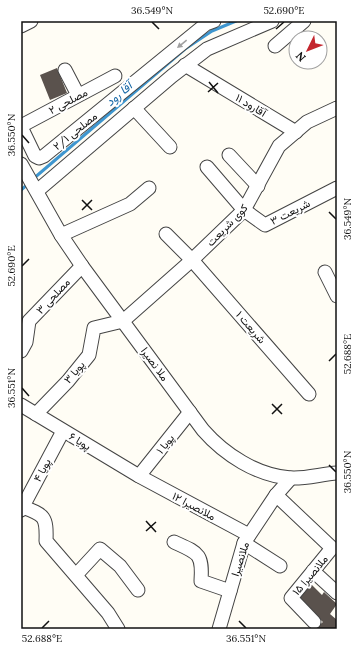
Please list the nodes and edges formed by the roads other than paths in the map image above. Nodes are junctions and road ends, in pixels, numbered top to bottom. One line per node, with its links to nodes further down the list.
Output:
1 (31, 21): 5 (street)
2 (214, 21): 13 (street, مصلحی ۲/۱, one-way to 13)
3 (272, 21): 7 (street)
4 (304, 21): 6 (street)
5 (21, 26)
6 (275, 46)
7 (185, 65): 11 (street); 14 (street, آقارود ۱۱)
8 (65, 70): 10 (street)
9 (115, 76): 10 (street, مصلحی ۲)
10 (78, 95): 13 (street, مصلحی ۲)
11 (134, 108): 15 (street); 18 (street)
12 (337, 108): 14 (street, کوی شریعت)
13 (21, 127)
14 (296, 132): 19 (street, کوی شریعت)
15 (170, 147)
16 (229, 155): 19 (street)
17 (207, 167): 22 (street)
18 (29, 178): 24 (street, ملا نصیرا)
19 (258, 186): 22 (street, کوی شریعت)
20 (148, 188): 24 (street)
21 (337, 188): 22 (street, شریعت ۳)
22 (244, 210): 25 (street, کوی شریعت)
23 (166, 234): 25 (street, شریعت ۱)
24 (61, 235): 26 (street, ملا نصیرا)
25 (192, 260): 29 (street, کوی شریعت); 31 (street, شریعت ۱)
26 (82, 266): 29 (street, ملا نصیرا); 30 (street, مصلحی ۳)
27 (325, 272): 28 (street)
28 (336, 293)
29 (124, 321): 33 (street, ملا نصیرا); 34 (street, پویا ۳)
30 (23, 343)
31 (309, 394)
32 (21, 405): 34 (street, پویا ۶)
33 (190, 412): 37 (street, پویا ۱); 38 (street, ملا نصیرا)
34 (36, 414): 35 (street, پویا ۶)
35 (63, 431): 37 (street, پویا ۶); 39 (street, پویا ۴)
36 (337, 473): 38 (street, ملا نصیرا)
37 (139, 476): 42 (street, ملانصیرا ۱۲)
38 (291, 478): 40 (street, ملانصیرا)
39 (25, 491): 41 (street, پویا ۴)
40 (276, 495): 42 (street, ملانصیرا); 45 (street, ملانصیرا ۱۵)
41 (22, 508): 46 (street)
42 (246, 539): 44 (street, ملانصیرا ۱۲); 48 (street, ملانصیرا)
43 (174, 542): 48 (street)
44 (280, 566)
45 (313, 571): 49 (street); 50 (street, ملانصیرا ۱۵)
46 (76, 575): 47 (street); 51 (street)
47 (138, 590)
48 (230, 591): 52 (street, ملانصیرا)
49 (337, 593)
50 (314, 622)
51 (118, 629)
52 (219, 629)

